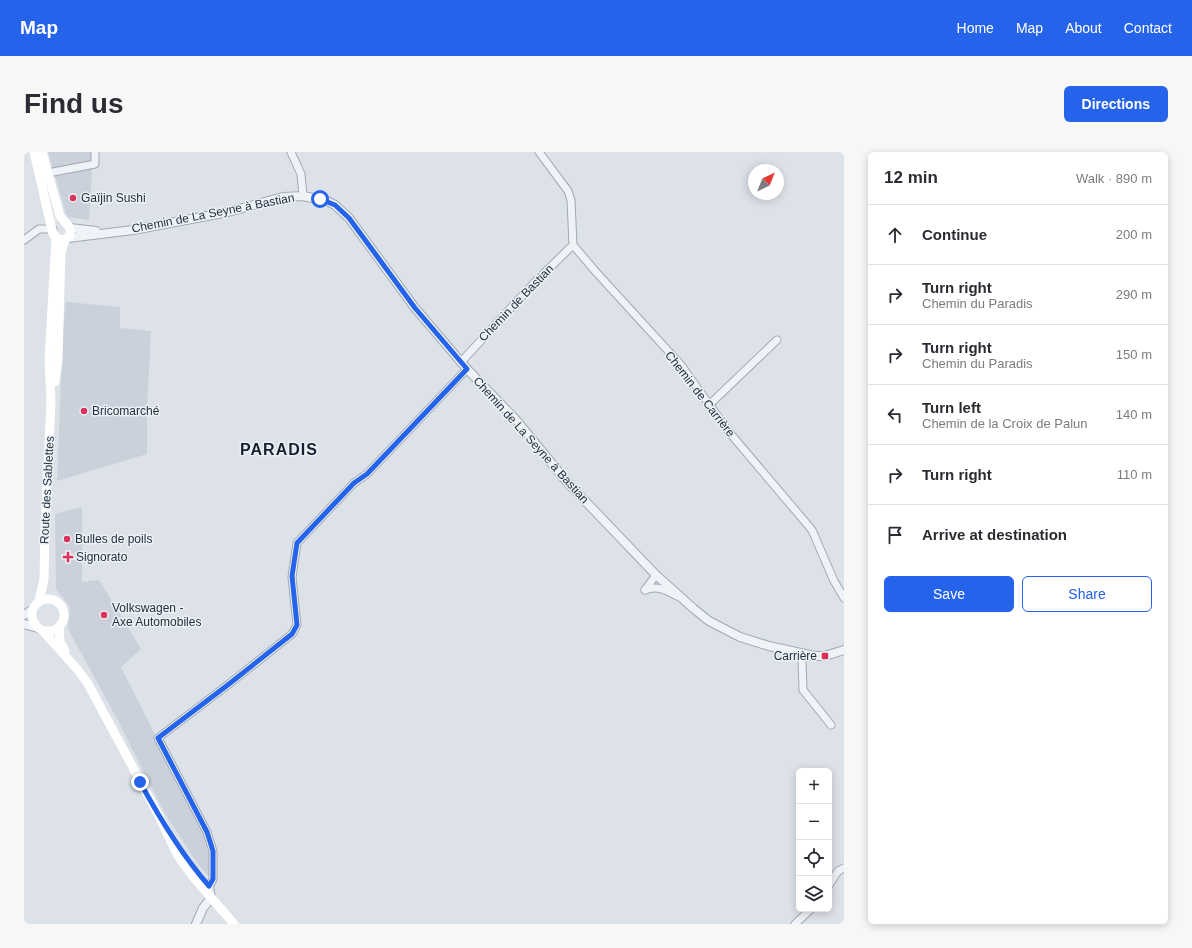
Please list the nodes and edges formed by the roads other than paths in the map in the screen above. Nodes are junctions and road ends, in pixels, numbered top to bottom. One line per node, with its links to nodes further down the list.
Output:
1 (34, 152): 10 (main road, Route des Sablettes)
2 (42, 152): 6 (main road)
3 (95, 152): 6 (street)
4 (291, 152): 7 (street)
5 (539, 152): 12 (street)
6 (48, 173): 8 (main road)
7 (303, 196): 9 (street, Chemin de La Seyne à Bastian); 14 (street, Chemin de La Seyne à Bastian)
8 (68, 225): 9 (street, Chemin de La Seyne à Bastian); 10 (main road); 10 (main road)
9 (106, 233): 10 (street, Chemin de La Seyne à Bastian)
10 (60, 236): 11 (street); 18 (main road, Route des Sablettes)
11 (24, 240)
12 (573, 245): 14 (street, Chemin de Bastian); 16 (street, Chemin de Carrière)
13 (777, 340): 16 (street)
14 (461, 362): 15 (street, Chemin de La Seyne à Bastian)
15 (467, 369): 17 (street, Chemin de La Seyne à Bastian); 35 (street)
16 (709, 405): 20 (street, Chemin de Carrière)
17 (656, 574): 19 (street, Chemin de La Seyne à Bastian); 19 (street)
18 (44, 579): 21 (main road); 22 (main road)
19 (680, 597): 29 (street, Chemin de La Seyne à Bastian)
20 (844, 598)
21 (51, 599): 22 (main road); 26 (main road)
22 (39, 601): 23 (main road)
23 (32, 610): 24 (street); 27 (main road)
24 (24, 615)
25 (24, 624): 27 (street)
26 (59, 627): 27 (main road); 30 (main road)
27 (41, 630): 30 (main road)
28 (844, 650): 29 (street, Chemin de La Seyne à Bastian)
29 (803, 654): 31 (street)
30 (69, 659): 32 (main road)
31 (832, 725)
32 (159, 816): 35 (main road); 36 (main road)
33 (844, 868): 34 (street)
34 (832, 880)
35 (209, 886): 36 (street); 40 (main road)
36 (211, 898): 38 (street); 39 (main road)
37 (808, 912): 41 (street)
38 (196, 924)
39 (234, 924)
40 (240, 924)
41 (795, 924)

